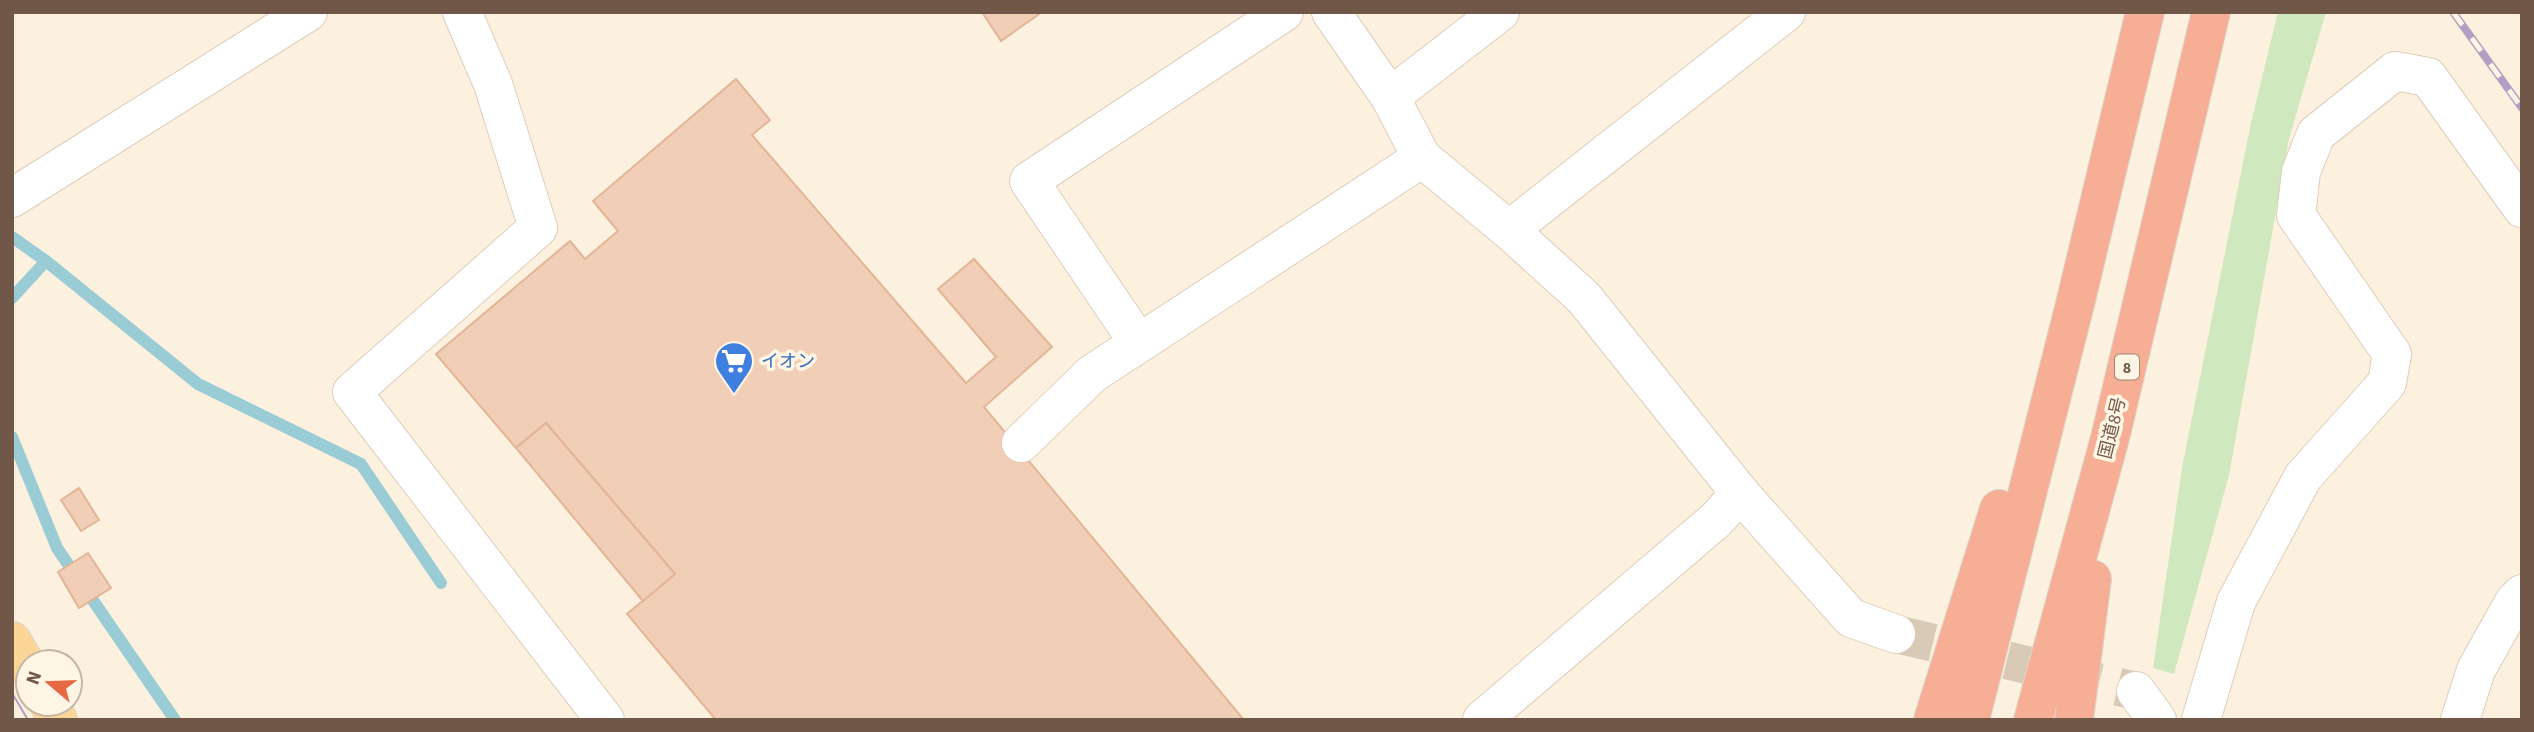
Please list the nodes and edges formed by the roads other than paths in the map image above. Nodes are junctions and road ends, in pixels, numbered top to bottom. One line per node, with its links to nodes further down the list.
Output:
1 (308, 12): 11 (street)
2 (462, 12): 21 (street)
3 (1284, 12): 15 (street)
4 (1331, 12): 9 (street)
5 (1500, 12): 9 (street)
6 (1786, 12): 13 (street)
7 (2145, 12): 14 (highway)
8 (2211, 12): 16 (highway, 国道8号 / 8)
9 (1391, 97): 10 (street)
10 (1422, 158): 13 (street); 15 (street)
11 (12, 198)
12 (2522, 208): 27 (street)
13 (1509, 230): 18 (street)
14 (2075, 304): 23 (highway); 24 (highway)
15 (1138, 342): 17 (street)
16 (2110, 438): 25 (highway, 国道8号 / 8); 26 (highway, 8)
17 (1021, 443)
18 (1740, 493): 20 (street); 22 (street)
19 (2522, 594): 28 (street)
20 (1896, 634)
21 (605, 720)
22 (1482, 720)
23 (1933, 720)
24 (1970, 720)
25 (2033, 720)
26 (2074, 720)
27 (2201, 720)
28 (2460, 720)

